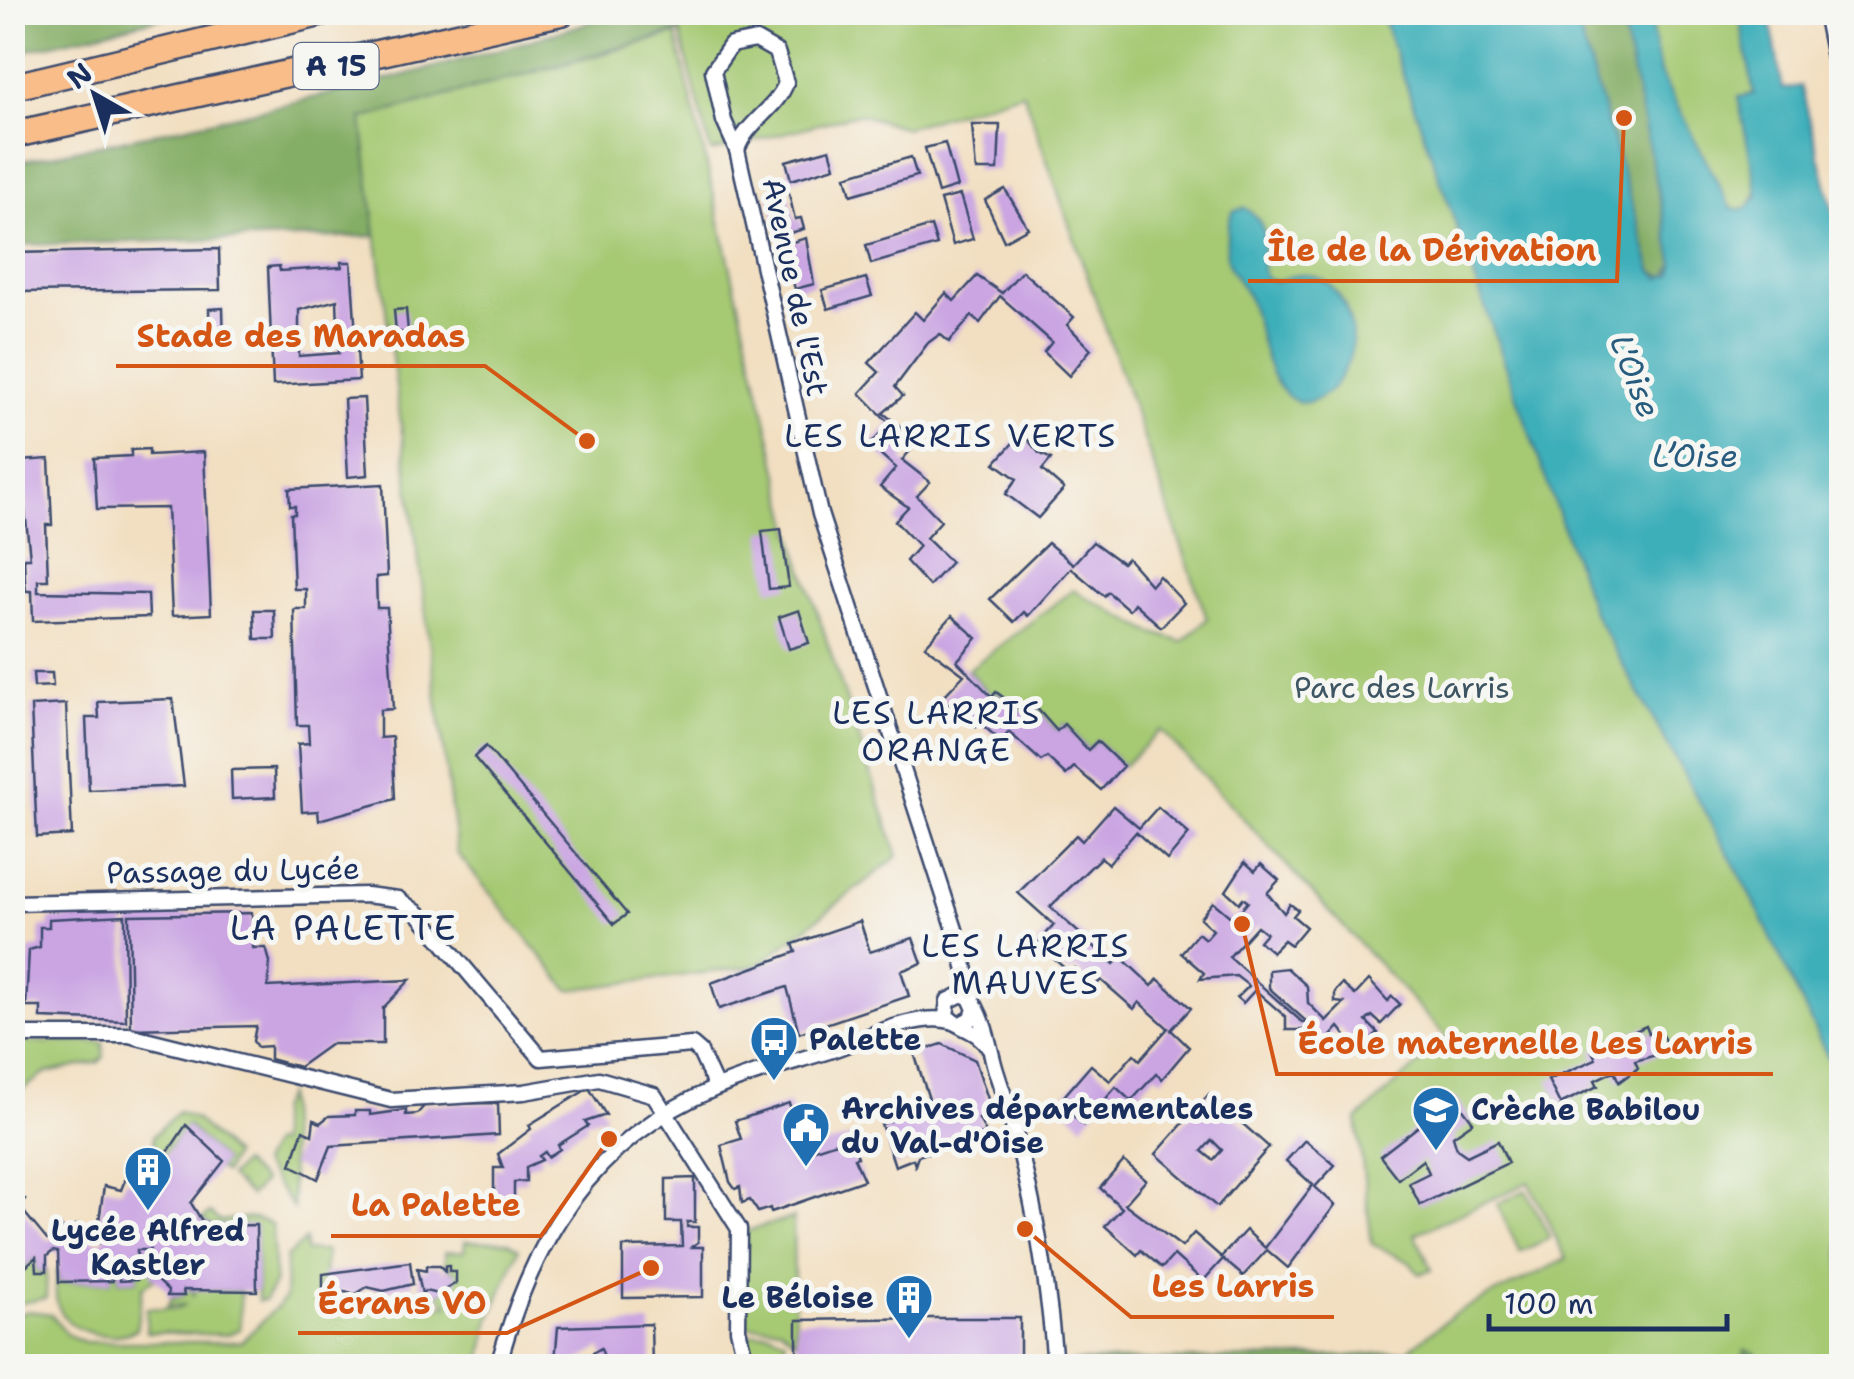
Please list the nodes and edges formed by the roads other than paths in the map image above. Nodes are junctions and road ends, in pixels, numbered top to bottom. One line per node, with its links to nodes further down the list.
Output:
1 (326, 12): 4 (highway, A 15)
2 (562, 12): 6 (highway, A 15)
3 (1824, 12): 5 (street)
4 (12, 87)
5 (1842, 98)
6 (12, 135)
7 (737, 150): 7 (street, Avenue de l'Est); 9 (street, Avenue de l'Est)
8 (12, 902): 16 (street, Passage du Lycée)
9 (961, 952): 10 (street); 11 (street, Avenue de l'Est)
10 (948, 1001): 11 (street); 12 (street); 13 (street)
11 (974, 1003): 12 (street); 15 (street, Avenue de l'Est)
12 (956, 1022): 13 (street); 15 (street, Avenue de l'Est)
13 (914, 1023): 16 (street)
14 (12, 1035): 17 (street)
15 (989, 1049): 20 (street, Avenue de l'Est)
16 (716, 1088): 17 (street)
17 (668, 1113): 18 (street); 19 (street)
18 (498, 1366)
19 (748, 1366)
20 (1055, 1366)

